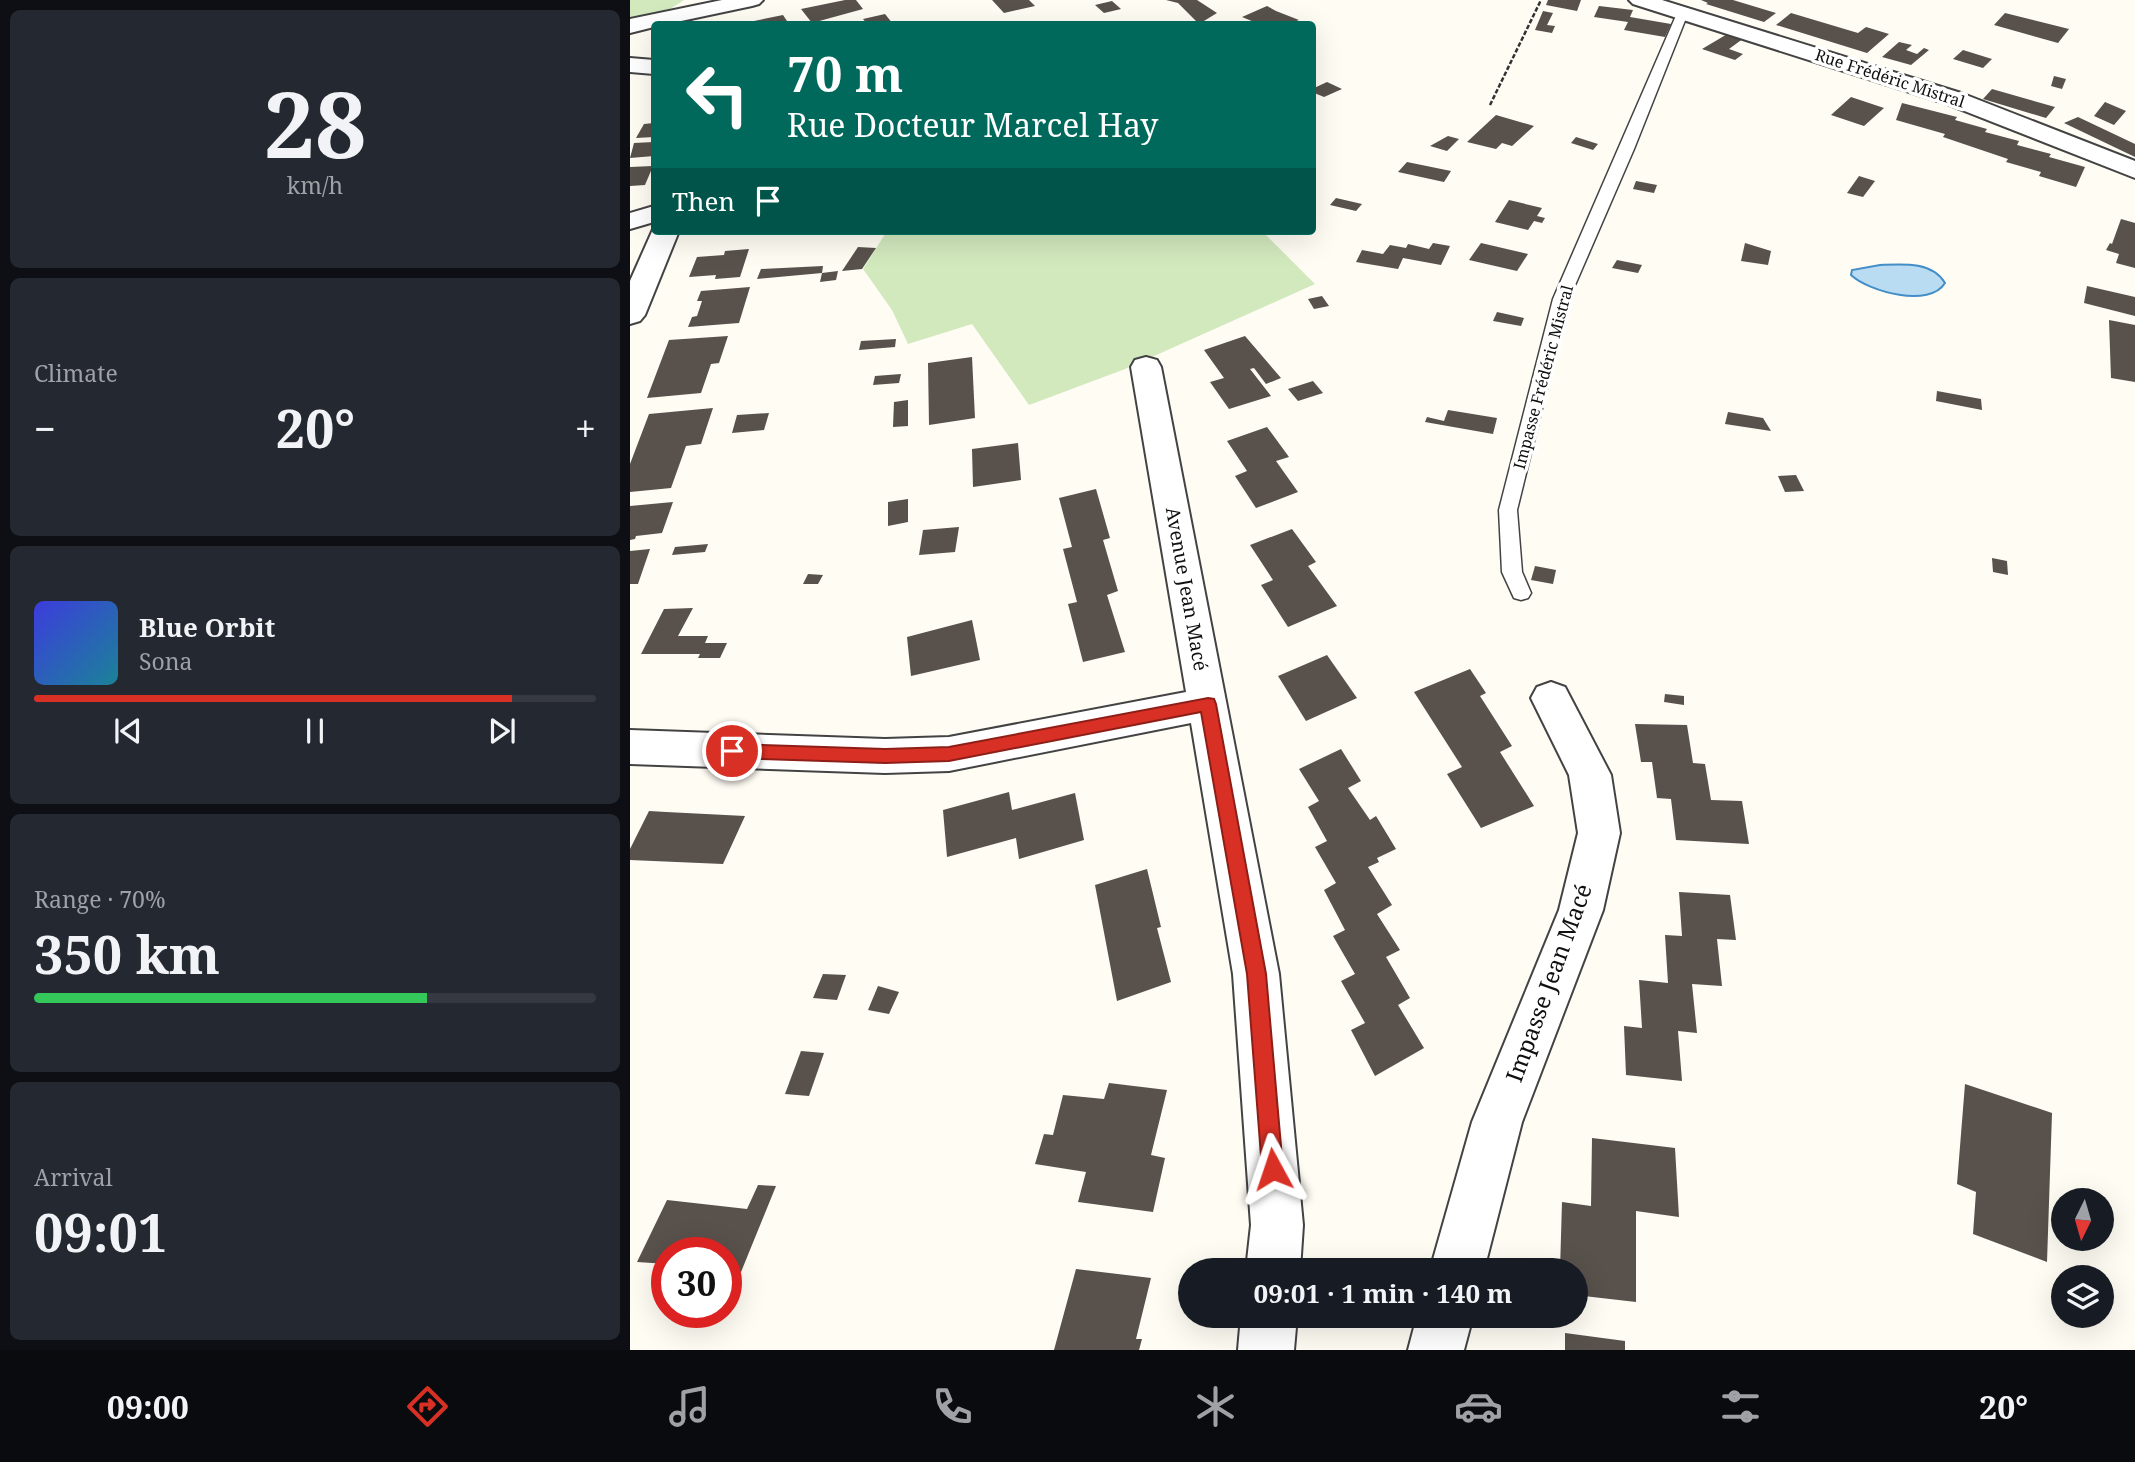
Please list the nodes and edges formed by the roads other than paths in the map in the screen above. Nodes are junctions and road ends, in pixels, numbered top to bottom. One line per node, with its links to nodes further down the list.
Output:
1 (752, 0): 3 (street)
2 (1640, 0): 4 (street, Rue Frédéric Mistral)
3 (706, 5): 5 (street)
4 (1682, 13): 8 (street, Rue Frédéric Mistral); 14 (lane, Impasse Frédéric Mistral)
5 (630, 26)
6 (630, 65): 7 (street)
7 (651, 67)
8 (2135, 170)
9 (651, 215): 10 (street)
10 (630, 221)
11 (663, 235): 12 (street)
12 (630, 315)
13 (1146, 367): 16 (street, Avenue Jean Macé)
14 (1521, 593)
15 (1551, 698): 19 (street, Impasse Jean Macé)
16 (1208, 704): 17 (street); 18 (street, Avenue Jean Macé)
17 (630, 747)
18 (1274, 1258)
19 (1460, 1258)
20 (1268, 1328): 22 (street)
21 (1442, 1328): 23 (street)
22 (1266, 1350)
23 (1436, 1350)

